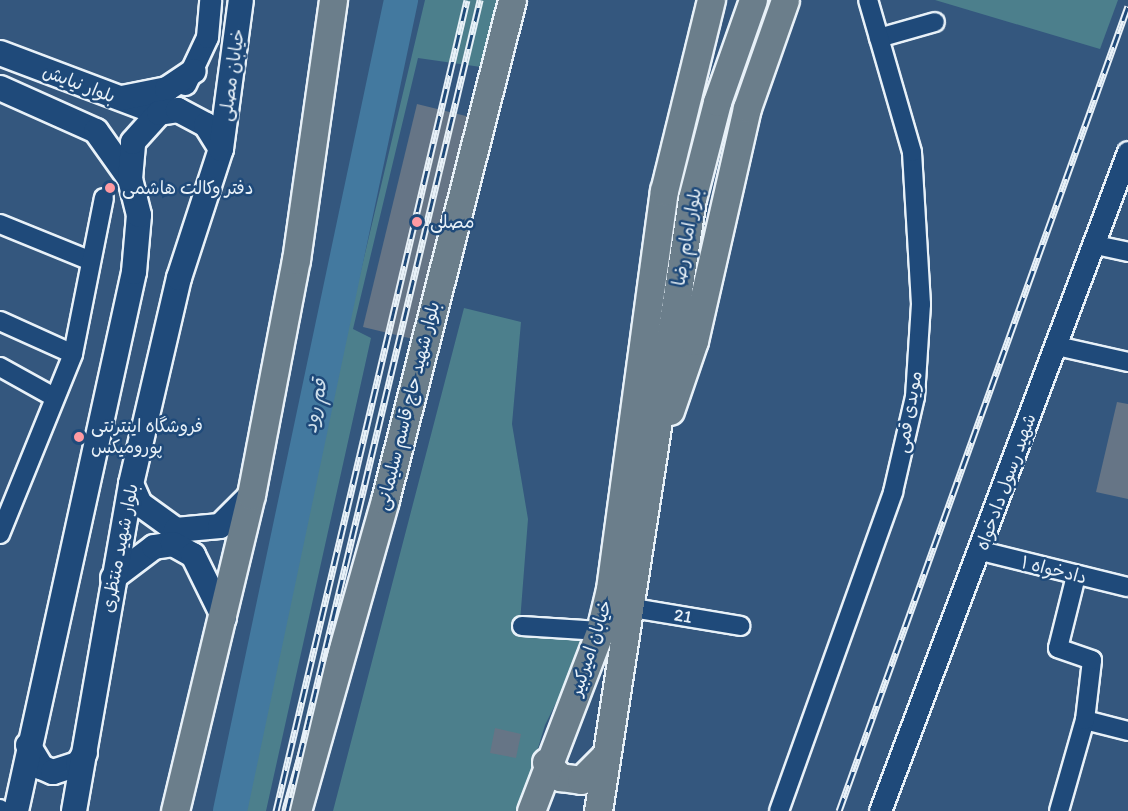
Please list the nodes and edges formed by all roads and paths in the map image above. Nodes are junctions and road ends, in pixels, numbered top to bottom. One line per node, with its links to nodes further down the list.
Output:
1 (210, 0): 13 (street, خیابان مصلی)
2 (241, 0): 18 (main road, خیابان مصلی)
3 (333, 0): 34 (main road)
4 (512, 0): 54 (main road, بلوار شهید حاج قاسم سلیمانی)
5 (696, 0): 15 (main road)
6 (711, 0): 15 (main road, بلوار امام رضا)
7 (753, 0): 32 (main road, بلوار امام رضا)
8 (785, 0): 32 (main road)
9 (868, 0): 11 (street, مویدی قمی)
10 (935, 22): 11 (street)
11 (879, 39): 57 (street, مویدی قمی)
12 (0, 53): 16 (main road, بلوار نیایش)
13 (194, 71): 16 (main road); 17 (street, خیابان مصلی)
14 (0, 88): 20 (main road, بلوار نیایش)
15 (686, 90): 32 (main road, بلوار امام رضا)
16 (117, 99): 17 (main road, بلوار نیایش)
17 (163, 112): 18 (main road, بلوار نیایش); 20 (main road)
18 (221, 149): 33 (main road, بلوار شهید منتظری)
19 (1128, 152): 23 (street, شهید رسول دادخواه)
20 (130, 179): 47 (main road)
21 (104, 198): 25 (street)
22 (0, 224): 25 (street)
23 (1096, 244): 24 (street); 27 (street, شهید رسول دادخواه)
24 (1128, 252)
25 (92, 261): 28 (street)
26 (0, 321): 28 (street)
27 (1057, 346): 29 (street); 36 (street, شهید رسول دادخواه)
28 (73, 354): 31 (street)
29 (1128, 362)
30 (0, 367): 31 (street)
31 (54, 397): 35 (street)
32 (636, 479): 40 (main road, خیابان امیرکبیر); 44 (main road, خیابان امیرکبیر)
33 (131, 484): 34 (main road); 38 (main road, بلوار شهید منتظری)
34 (251, 495): 41 (main road)
35 (2, 523)
36 (981, 551): 37 (street, دادخواه ۱); 58 (street, شهید رسول دادخواه)
37 (1076, 576): 39 (street, دادخواه ۱); 45 (street)
38 (113, 578): 41 (main road); 48 (main road, بلوار شهید منتظری)
39 (1128, 587)
40 (627, 607): 43 (street, 21); 49 (main road, خیابان امیرکبیر)
41 (224, 618): 53 (main road)
42 (522, 626): 44 (street)
43 (740, 626)
44 (600, 631): 50 (main road, خیابان امیرکبیر)
45 (1085, 720): 46 (street); 59 (street)
46 (1128, 731)
47 (28, 745): 48 (main road); 51 (main road)
48 (85, 753): 52 (main road, بلوار شهید منتظری)
49 (603, 758): 50 (main road); 56 (main road, خیابان امیرکبیر)
50 (546, 762): 55 (main road, خیابان امیرکبیر)
51 (16, 811)
52 (74, 811)
53 (176, 811)
54 (297, 811)
55 (531, 811)
56 (598, 811)
57 (779, 811)
58 (880, 811)
59 (1059, 811)

